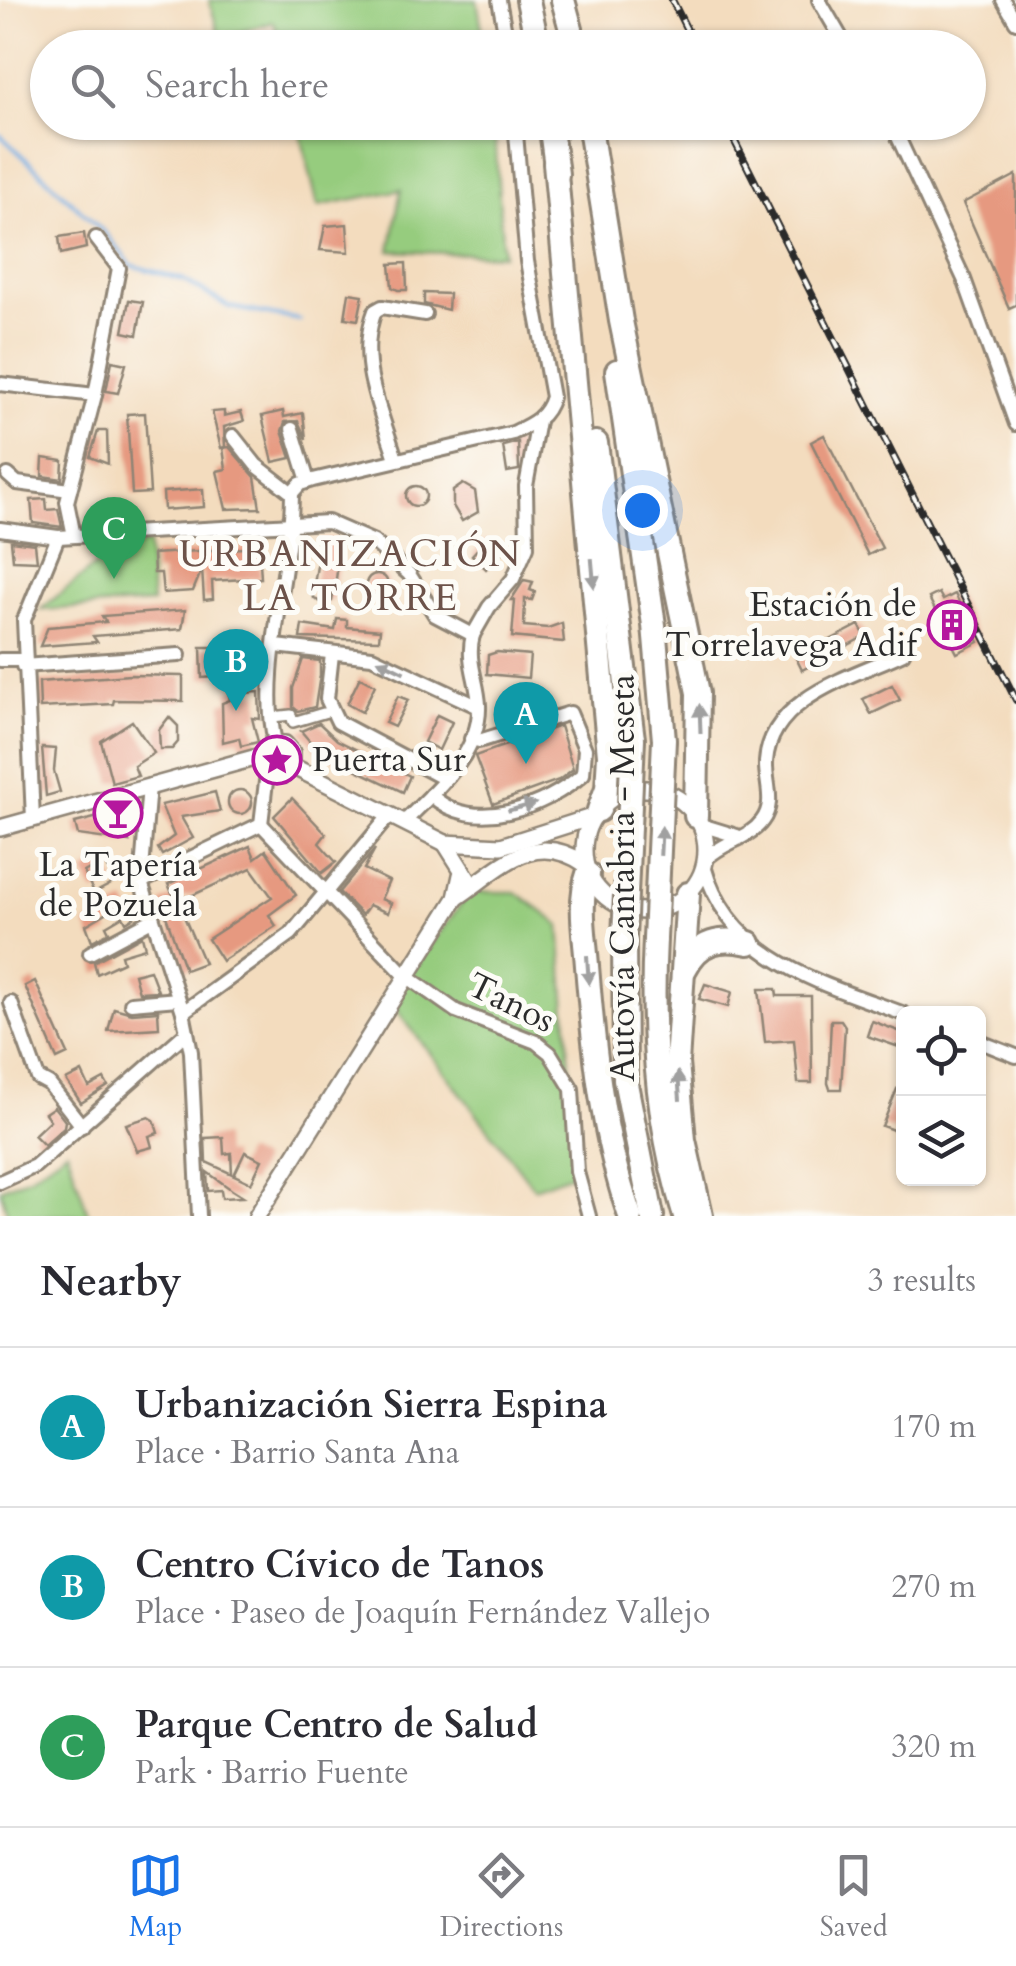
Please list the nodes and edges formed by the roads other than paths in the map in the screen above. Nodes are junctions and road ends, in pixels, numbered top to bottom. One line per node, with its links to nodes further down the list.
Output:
1 (499, 0): 7 (street)
2 (528, 0): 8 (highway)
3 (562, 0): 9 (highway)
4 (818, 0): 10 (street)
5 (1003, 0): 6 (street)
6 (1016, 22)
7 (505, 30)
8 (534, 30)
9 (569, 30)
10 (836, 30)
11 (517, 140): 21 (street)
12 (552, 140): 16 (highway, Autovía Cantabria - Meseta)
13 (585, 140): 89 (highway, Autovía Cantabria - Meseta, one-way to 13, bridge)
14 (592, 140): 55 (highway, one-way to 14)
15 (899, 140): 22 (street)
16 (555, 163): 52 (highway, one-way to 52); 88 (highway, Autovía Cantabria - Meseta, bridge)
17 (96, 238): 20 (street)
18 (424, 314): 25 (street)
19 (0, 384): 20 (street)
20 (96, 395): 28 (street)
21 (538, 422): 25 (street); 34 (street)
22 (1016, 424)
23 (292, 429): 27 (street)
24 (233, 436): 29 (street)
25 (396, 459): 27 (street)
26 (8, 475): 28 (street)
27 (308, 481): 29 (street)
28 (70, 490): 33 (street)
29 (292, 493): 30 (street)
30 (292, 524): 33 (street); 34 (street); 35 (street)
31 (0, 530): 32 (street)
32 (44, 535): 33 (street); 40 (street)
33 (74, 536)
34 (473, 635): 41 (street)
35 (276, 646): 37 (street); 43 (street)
36 (902, 652): 58 (street)
37 (332, 654): 41 (street, one-way to 37); 42 (street)
38 (180, 655): 40 (street)
39 (0, 660): 40 (street)
40 (23, 663): 53 (street)
41 (479, 708): 44 (street)
42 (330, 710): 43 (street); 49 (street)
43 (272, 717): 45 (street)
44 (471, 739): 49 (street); 51 (street, one-way to 44)
45 (275, 742): 46 (street); 47 (street)
46 (261, 756): 48 (street); 50 (street)
47 (292, 766): 48 (street); 54 (street)
48 (268, 773): 56 (street)
49 (446, 780): 51 (street)
50 (149, 786): 53 (street); 65 (street)
51 (431, 795): 54 (street)
52 (597, 813): 55 (street); 60 (street); 63 (street)
53 (33, 818): 57 (street)
54 (396, 819): 59 (street); 66 (street)
55 (699, 821): 58 (street); 61 (street)
56 (261, 824): 65 (street); 66 (street, Tanos)
57 (0, 828)
58 (737, 836): 61 (street)
59 (445, 843): 60 (street); 62 (street)
60 (478, 848): 62 (street); 64 (street)
61 (705, 863): 67 (street); 69 (street)
62 (460, 869): 64 (street); 68 (street)
63 (587, 869): 64 (street); 67 (street); 87 (highway, one-way to 87)
64 (485, 879): 68 (street)
65 (141, 882): 70 (street)
66 (326, 893): 73 (street, Tanos); 77 (street)
67 (686, 897): 69 (street); 74 (highway)
68 (456, 898): 73 (street)
69 (724, 913): 71 (street)
70 (150, 921): 72 (street); 77 (street)
71 (750, 943): 74 (highway); 78 (street)
72 (90, 953)
73 (404, 975): 85 (street); 86 (street, Tanos)
74 (679, 992): 90 (highway, one-way to 74)
75 (11, 1003): 82 (street)
76 (131, 1003): 77 (street)
77 (181, 1006): 79 (street)
78 (896, 1011)
79 (187, 1032): 82 (street); 84 (street)
80 (986, 1044): 81 (street)
81 (1016, 1056)
82 (82, 1126): 83 (street)
83 (0, 1182)
84 (199, 1216)
85 (257, 1216)
86 (589, 1216)
87 (630, 1216)
88 (652, 1216)
89 (685, 1216)
90 (700, 1216)

